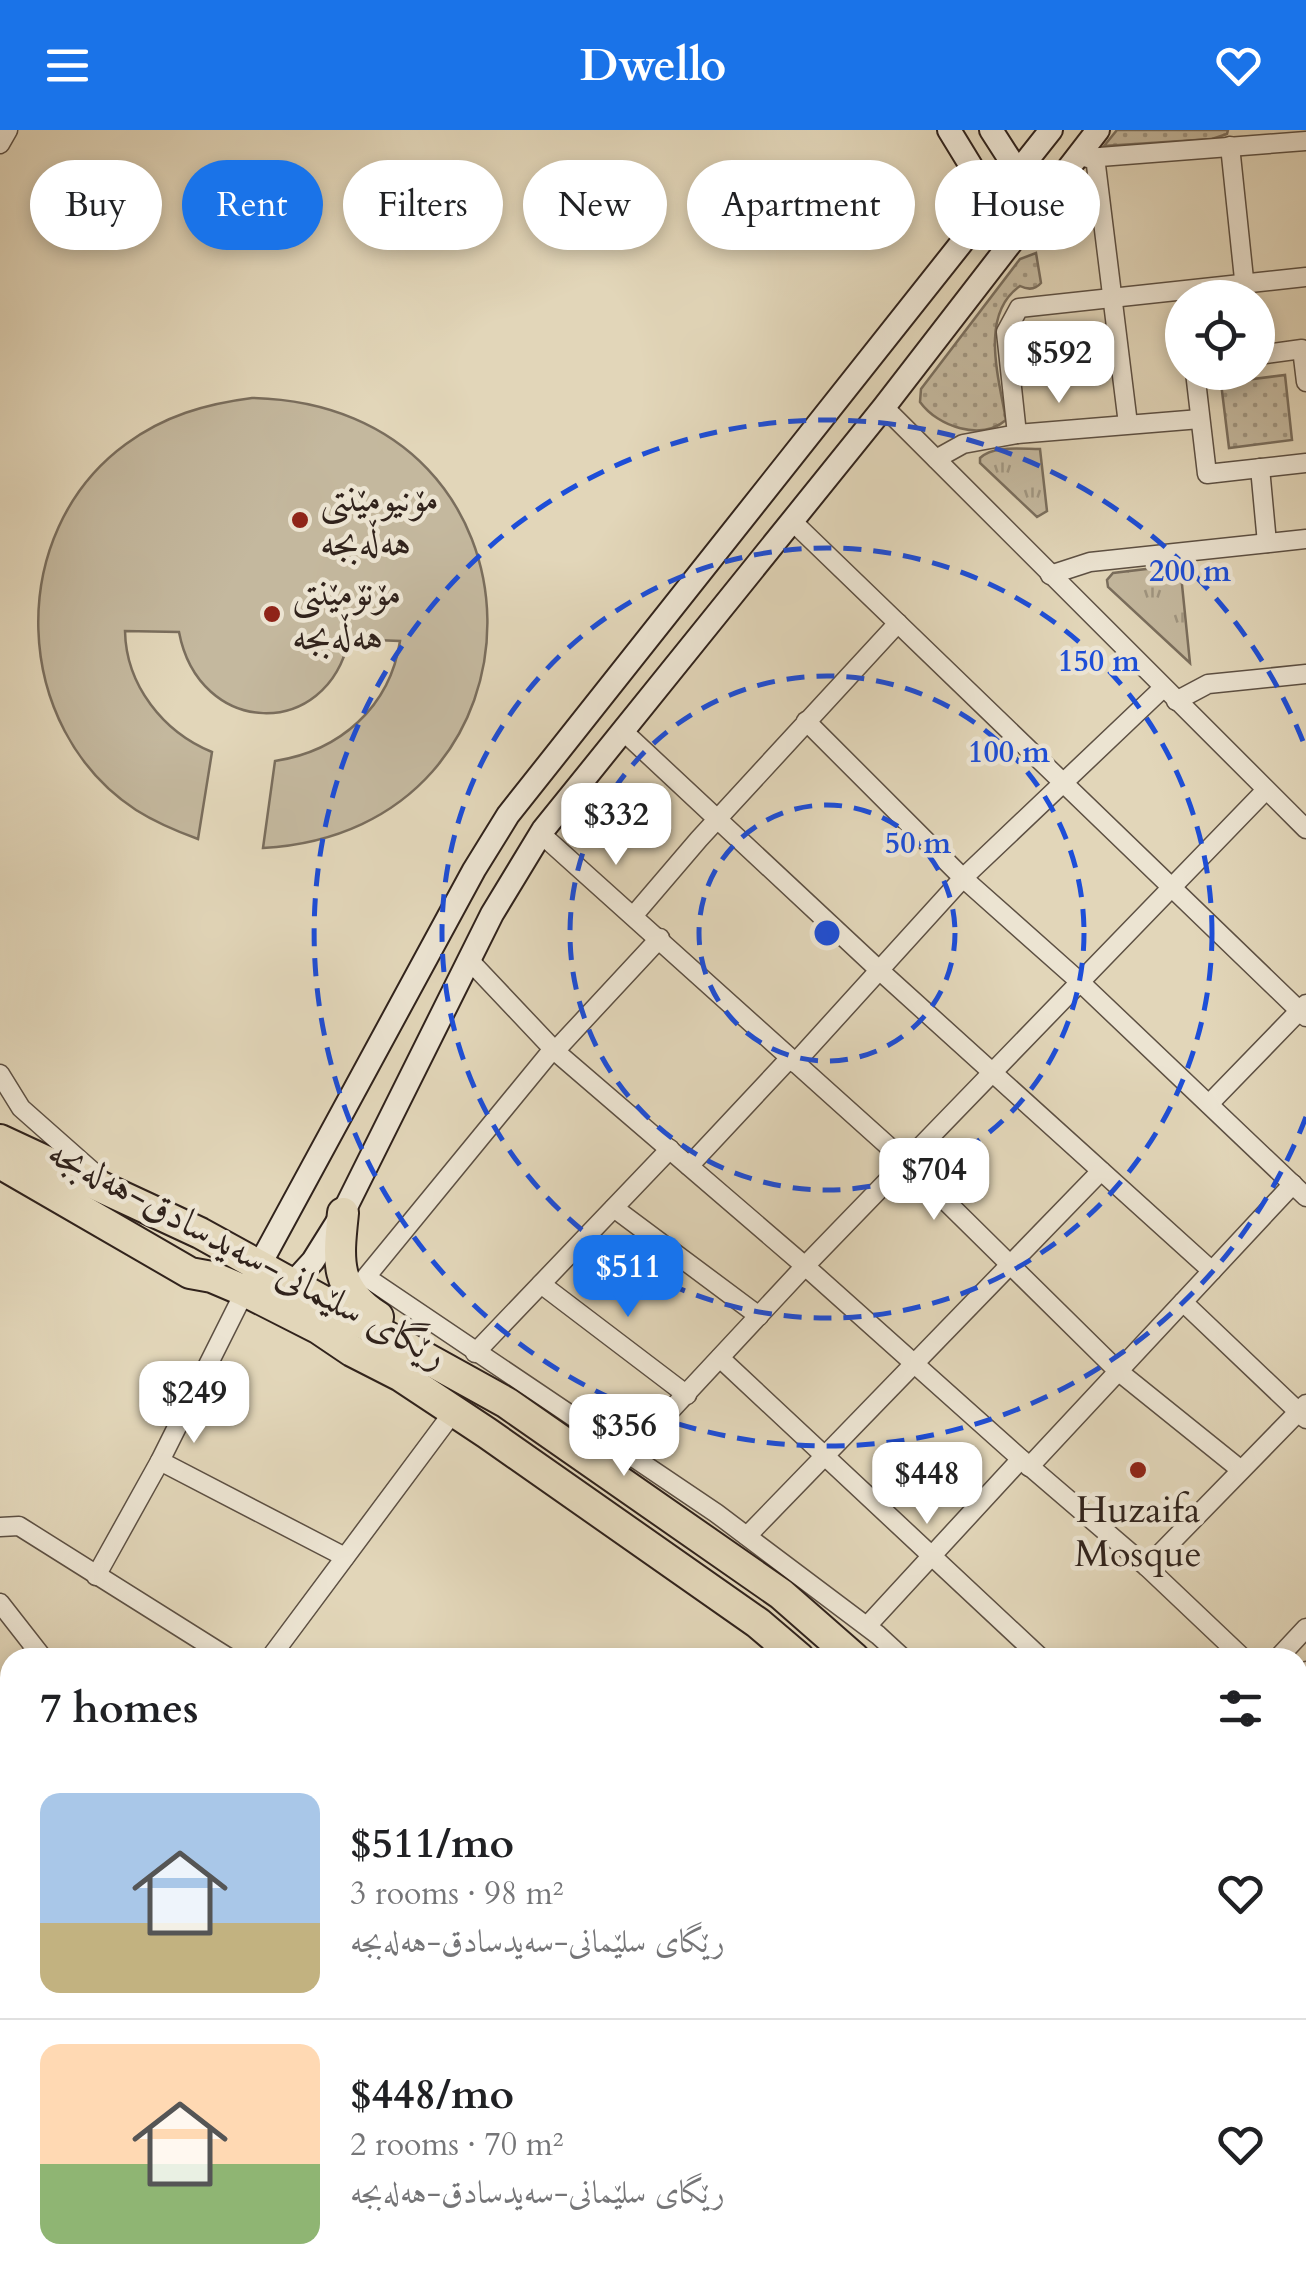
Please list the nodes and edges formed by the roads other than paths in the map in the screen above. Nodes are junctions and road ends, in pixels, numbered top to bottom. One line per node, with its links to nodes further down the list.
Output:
1 (8, 130): 8 (street)
2 (950, 130): 10 (main road)
3 (990, 130): 11 (main road)
4 (1051, 130): 12 (main road)
5 (1098, 130): 9 (main road)
6 (1237, 140): 7 (street); 9 (street); 15 (street)
7 (1306, 141)
8 (0, 144)
9 (1086, 158): 18 (street); 22 (main road)
10 (968, 160)
11 (1010, 160)
12 (1027, 160)
13 (955, 250): 34 (main road)
14 (1306, 276): 16 (street)
15 (1244, 280)
16 (1275, 283)
17 (1165, 295): 18 (street)
18 (1112, 298): 24 (street); 25 (street)
19 (1275, 352): 20 (street)
20 (1306, 382)
21 (1197, 390): 23 (street)
22 (884, 406): 26 (street); 29 (main road)
23 (1200, 419): 24 (street); 28 (street)
24 (1128, 424): 25 (street)
25 (1017, 434): 26 (street)
26 (936, 459): 32 (street)
27 (1306, 463): 28 (street)
28 (1260, 468): 31 (street)
29 (792, 520): 33 (street); 36 (main road)
30 (1306, 539): 31 (street)
31 (1267, 543): 32 (street)
32 (1050, 574): 37 (street)
33 (898, 623): 38 (street); 40 (street)
34 (630, 662): 36 (main road); 74 (main road)
35 (1306, 674): 37 (street)
36 (658, 687): 39 (main road)
37 (1169, 694): 40 (street); 41 (street)
38 (806, 721): 43 (street); 46 (street)
39 (623, 731): 43 (street); 45 (main road)
40 (1063, 784): 46 (street); 47 (street)
41 (1265, 790): 42 (street); 47 (street)
42 (1296, 811): 44 (street)
43 (718, 819): 48 (street); 51 (street)
44 (1306, 829)
45 (542, 834): 48 (street); 50 (main road)
46 (963, 878): 51 (street); 52 (street)
47 (1171, 888): 52 (street); 53 (street)
48 (634, 916): 49 (street)
49 (660, 938): 54 (street); 55 (street)
50 (468, 960): 54 (street); 68 (main road)
51 (878, 970): 55 (street); 56 (street)
52 (1080, 982): 56 (street); 58 (street)
53 (1304, 1011): 58 (street)
54 (554, 1050): 60 (street); 77 (street)
55 (793, 1061): 61 (street); 63 (street)
56 (992, 1073): 61 (street); 64 (street)
57 (0, 1074): 66 (street)
58 (1210, 1104): 65 (street)
59 (0, 1140): 66 (highway)
60 (670, 1149): 63 (street); 67 (street)
61 (906, 1162): 69 (street); 70 (street)
62 (0, 1164): 74 (highway, رێگای سلێمانی-سەیدسادق-هەلەبجە)
63 (689, 1166): 70 (street)
64 (1101, 1171): 69 (street); 71 (street)
65 (1300, 1190): 71 (street)
66 (125, 1200): 74 (highway)
67 (614, 1208): 73 (street); 76 (street)
68 (342, 1213): 72 (main road); 81 (highway)
69 (1009, 1264): 79 (street); 80 (street)
70 (805, 1266): 76 (street); 79 (street)
71 (1212, 1271): 75 (street)
72 (292, 1284): 74 (highway, رێگای سلێمانی-سەیدسادق-هەلەبجە); 81 (highway, رێگای سلێمانی-سەیدسادق-هەلەبجە)
73 (541, 1284): 77 (street); 82 (street)
74 (248, 1287): 83 (highway, رێگای سلێمانی-سەیدسادق-هەلەبجە); 87 (street)
75 (1183, 1302): 80 (street); 84 (street)
76 (759, 1316): 78 (street)
77 (476, 1353): 85 (street)
78 (720, 1358): 82 (street); 86 (street)
79 (916, 1364): 86 (street); 88 (street)
80 (1118, 1371): 88 (street); 89 (street)
81 (479, 1387): 103 (highway, رێگای سلێمانی-سەیدسادق-هەلەبجە)
82 (686, 1394): 85 (street)
83 (454, 1411): 92 (street); 102 (highway, رێگای سلێمانی-سەیدسادق-هەلەبجە)
84 (1304, 1412): 89 (street)
85 (630, 1454): 91 (street)
86 (824, 1456): 91 (street); 93 (street)
87 (160, 1462): 92 (street); 95 (street)
88 (1025, 1463): 93 (street); 94 (street)
89 (1241, 1470): 94 (street)
90 (0, 1527): 95 (street)
91 (747, 1536): 97 (street)
92 (345, 1557): 101 (street)
93 (931, 1558): 97 (street); 105 (street)
94 (1147, 1567): 106 (street)
95 (96, 1576): 100 (street)
96 (0, 1604): 99 (street)
97 (867, 1626): 104 (street)
98 (1306, 1628): 107 (street)
99 (35, 1648)
100 (214, 1648)
101 (277, 1648)
102 (788, 1648)
103 (843, 1648)
104 (892, 1648)
105 (1030, 1648)
106 (1232, 1648)
107 (1287, 1648)

